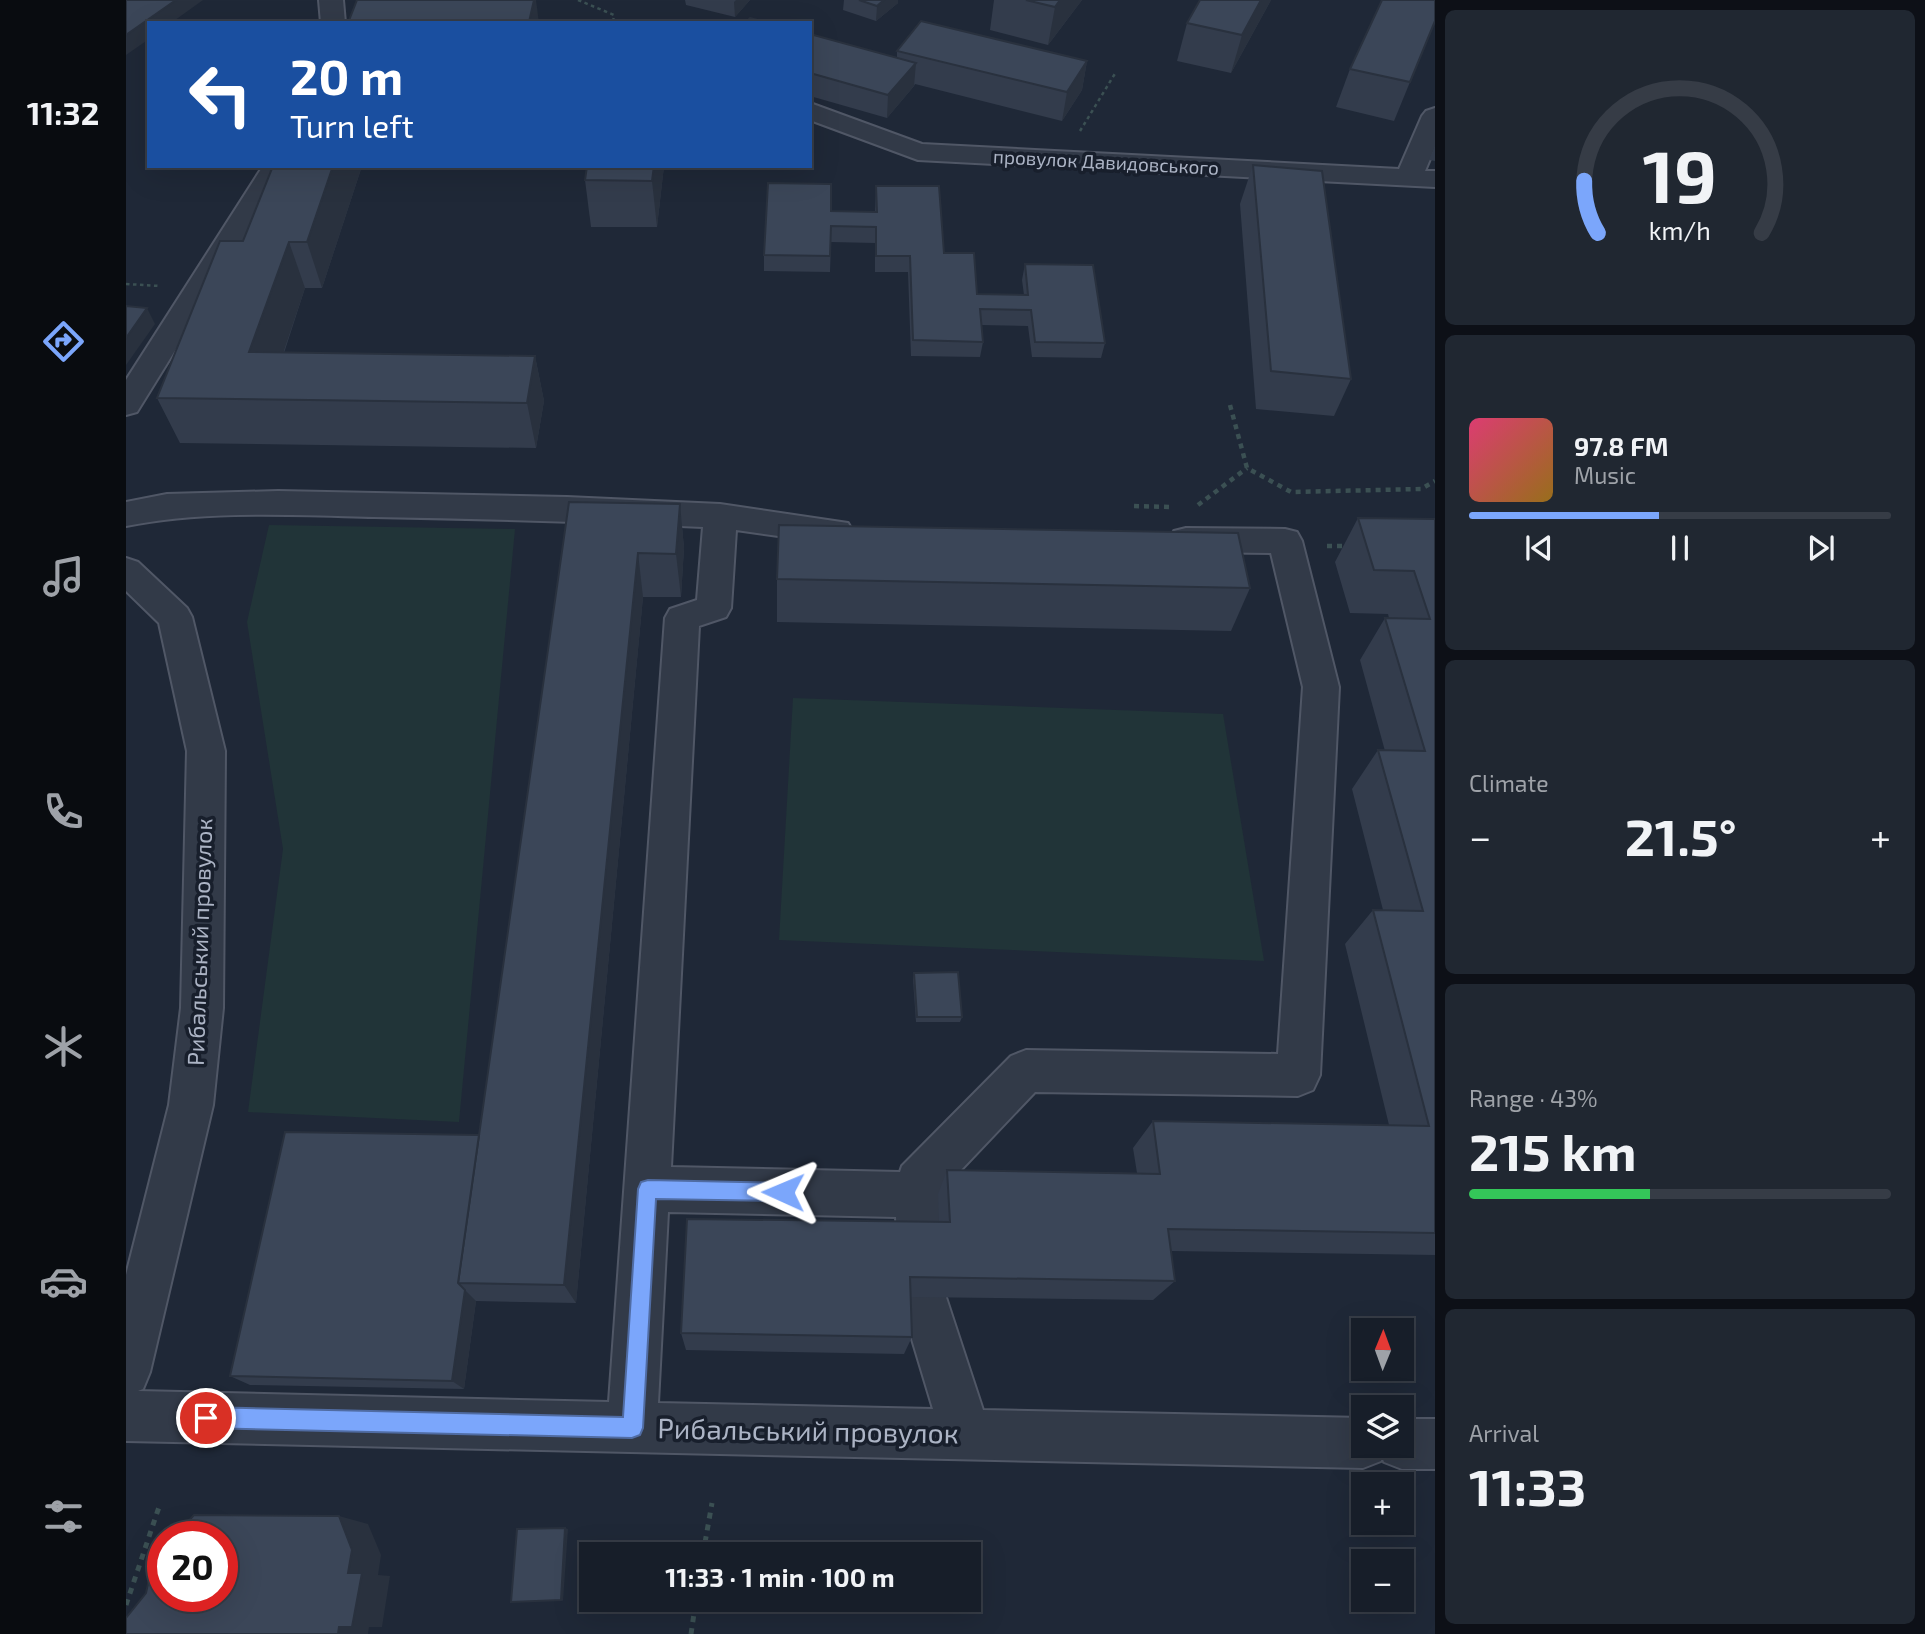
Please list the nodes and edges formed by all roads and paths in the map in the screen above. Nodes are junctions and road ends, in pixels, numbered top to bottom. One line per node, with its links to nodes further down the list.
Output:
1 (331, 0): 3 (street)
2 (578, 0): 4 (path)
3 (333, 21)
4 (613, 21)
5 (1116, 72): 8 (path)
6 (812, 112): 8 (street, провулок Давидовського)
7 (1435, 116): 10 (street)
8 (1062, 160): 10 (street, провулок Давидовського)
9 (275, 168): 11 (street)
10 (1422, 179)
11 (126, 405)
12 (1230, 405): 13 (path)
13 (1247, 468): 14 (path); 17 (path)
14 (1435, 481)
15 (1134, 506): 16 (path)
16 (1184, 507)
17 (1196, 507)
18 (126, 514): 19 (street)
19 (720, 516): 20 (street); 25 (street)
20 (877, 534)
21 (1153, 539): 23 (street)
22 (1347, 546): 23 (path)
23 (1289, 555): 26 (street)
24 (126, 571): 29 (street, Рибальський провулок)
25 (648, 1189): 26 (street); 31 (street)
26 (918, 1195): 27 (street)
27 (920, 1244)
28 (923, 1296): 32 (street)
29 (126, 1372)
30 (126, 1416): 31 (street, Рибальський провулок)
31 (632, 1428): 32 (street, Рибальський провулок)
32 (966, 1434): 33 (street, Рибальський провулок)
33 (1351, 1443)
34 (1414, 1444): 35 (street)
35 (1435, 1444)
36 (712, 1503): 38 (path)
37 (160, 1504): 39 (path)
38 (706, 1542)
39 (126, 1605)
40 (694, 1612): 41 (path)
41 (691, 1634)

